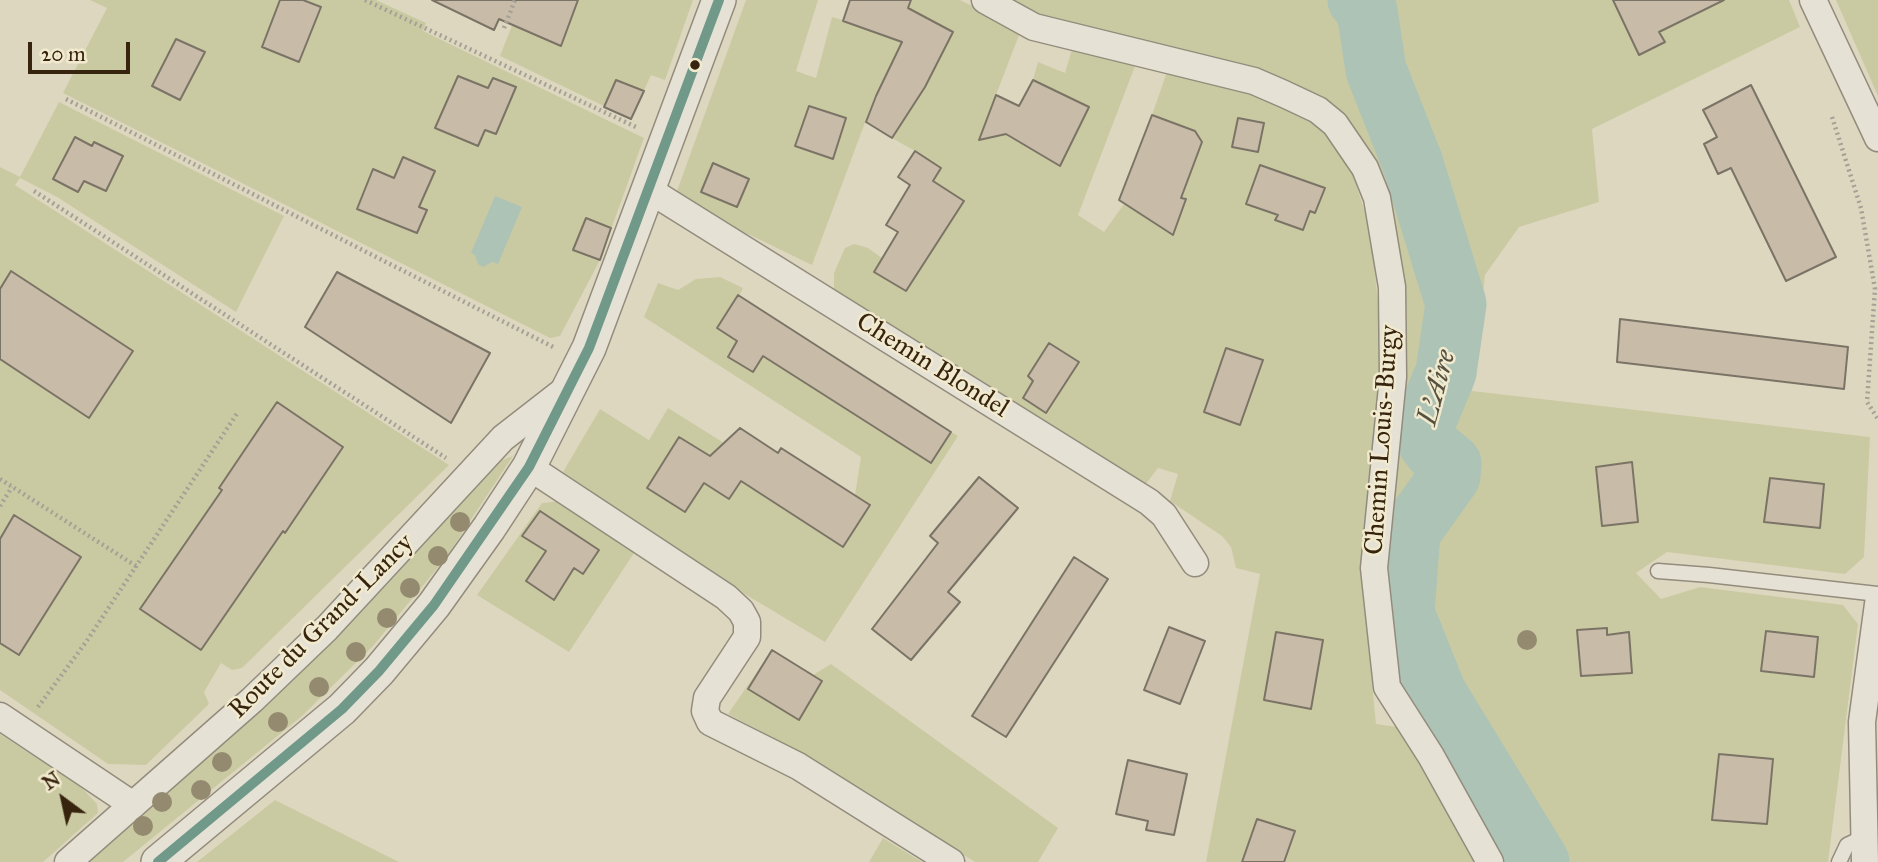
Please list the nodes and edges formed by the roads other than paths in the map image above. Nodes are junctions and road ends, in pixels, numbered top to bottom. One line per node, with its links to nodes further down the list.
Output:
1 (719, 0): 5 (street)
2 (985, 0): 18 (street, Chemin Louis-Burgy)
3 (1813, 0): 4 (street)
4 (1878, 138)
5 (649, 190): 6 (street); 8 (street, Chemin Blondel)
6 (576, 374): 7 (street); 13 (street, Route du Grand-Lancy)
7 (528, 467): 16 (street); 17 (street)
8 (1195, 563)
9 (1658, 571): 10 (lane)
10 (1878, 594)
11 (1878, 604): 14 (street)
12 (10, 723): 13 (street)
13 (133, 805): 15 (street, Route du Grand-Lancy)
14 (1864, 850): 19 (lane)
15 (68, 862)
16 (158, 862)
17 (951, 862)
18 (1490, 862)
19 (1839, 862)

